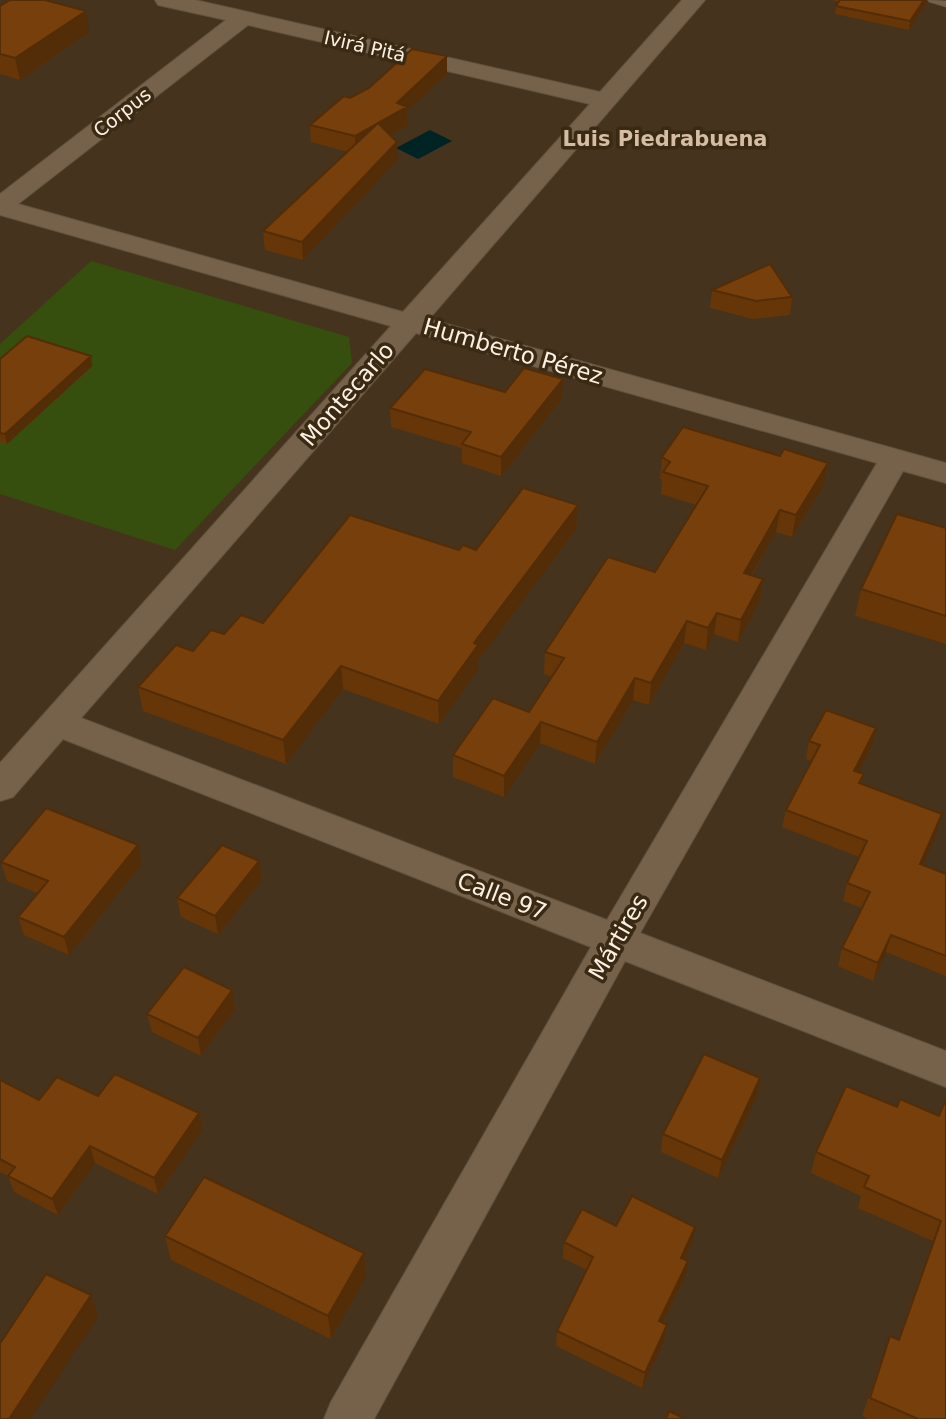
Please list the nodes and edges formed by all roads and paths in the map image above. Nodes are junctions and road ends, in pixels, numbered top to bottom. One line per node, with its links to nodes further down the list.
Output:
1 (166, 0): 5 (street, Ivirá Pitá)
2 (694, 0): 6 (street, Montecarlo)
3 (933, 0): 4 (lane)
4 (946, 4)
5 (243, 18): 6 (street, Ivirá Pitá); 7 (street, Corpus)
6 (605, 100): 8 (street, Montecarlo)
7 (0, 207): 8 (street, Humberto Pérez)
8 (411, 323): 9 (street, Humberto Pérez); 11 (street, Montecarlo)
9 (895, 459): 10 (street, Humberto Pérez); 13 (street, Mártires)
10 (946, 473)
11 (58, 723): 12 (street, Montecarlo); 13 (street, Calle 97)
12 (0, 788)
13 (616, 940): 14 (street, Calle 97); 15 (street, Mártires)
14 (946, 1069)
15 (348, 1419)

